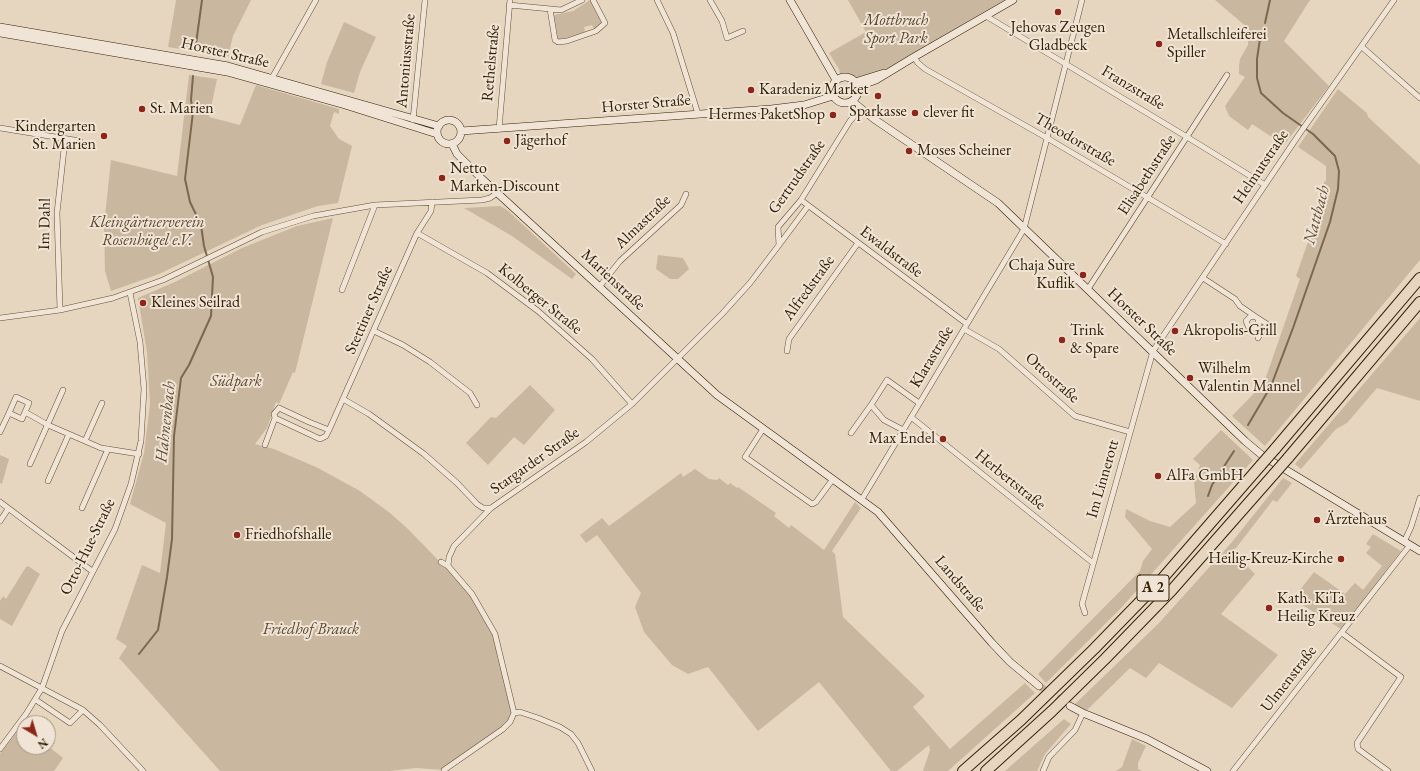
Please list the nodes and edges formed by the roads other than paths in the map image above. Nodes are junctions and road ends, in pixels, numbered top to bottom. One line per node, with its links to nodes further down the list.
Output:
1 (316, 0): 21 (street)
2 (424, 0): 29 (street, Antoniusstraße)
3 (582, 0): 12 (street)
4 (593, 0): 12 (street)
5 (657, 0): 28 (street)
6 (710, 0): 15 (street)
7 (790, 0): 22 (main road)
8 (1013, 0): 13 (main road)
9 (1082, 0): 19 (street, Klarastraße)
10 (1394, 0): 17 (street, Helmutstraße)
11 (510, 2): 12 (street); 32 (street, Rethelstraße)
12 (550, 9)
13 (986, 16): 18 (main road); 19 (street, Franzstraße)
14 (0, 27): 21 (main road, Horster Straße)
15 (743, 31)
16 (0, 33): 29 (main road, Horster Straße)
17 (1362, 47): 25 (street); 40 (street, Helmutstraße)
18 (914, 57): 23 (main road); 36 (street, Theodorstraße)
19 (1066, 63): 35 (street, Franzstraße); 36 (street, Klarastraße)
20 (1227, 75): 35 (street, Elisabethstraße)
21 (272, 78): 29 (main road, Horster Straße)
22 (836, 80): 23 (main road); 24 (main road)
23 (856, 85): 26 (main road)
24 (833, 96): 26 (main road); 28 (main road, Horster Straße)
25 (1420, 98)
26 (852, 101): 27 (main road, Horster Straße)
27 (861, 109): 44 (street, Gertrudstraße); 48 (main road, Horster Straße)
28 (698, 114): 32 (main road, Horster Straße)
29 (413, 122): 30 (main road, Horster Straße); 34 (main road, Horster Straße)
30 (439, 126): 33 (main road); 34 (main road)
31 (0, 128): 37 (street)
32 (499, 129): 33 (main road, Horster Straße)
33 (461, 131): 39 (main road)
34 (437, 134): 39 (main road)
35 (1188, 137): 40 (street, Franzstraße); 43 (street, Elisabethstraße)
36 (1047, 138): 43 (street, Theodorstraße); 48 (street, Klarastraße)
37 (65, 140): 38 (street); 60 (street, Im Dahl)
38 (80, 141)
39 (452, 144): 41 (main road, Marienstraße)
40 (1265, 185): 51 (street, Helmutstraße)
41 (497, 193): 45 (street); 55 (main road, Marienstraße)
42 (686, 194): 55 (street, Almastraße)
43 (1148, 198): 51 (street, Theodorstraße); 56 (street, Elisabethstraße)
44 (801, 200): 47 (street, Ewaldstraße); 52 (street, Gertrudstraße)
45 (432, 202): 46 (street); 49 (street, Stettiner Straße)
46 (375, 205): 57 (street); 58 (street)
47 (808, 206): 50 (street, Ewaldstraße); 52 (street, Gertrudstraße)
48 (1024, 228): 56 (main road, Horster Straße); 62 (street, Klarastraße)
49 (417, 233): 63 (street, Stettiner Straße); 72 (street, Kolberger Straße)
50 (858, 243): 62 (street, Ewaldstraße); 65 (street, Alfredstraße)
51 (1226, 244): 53 (street, Helmutstraße)
52 (779, 245): 67 (street, Gertrudstraße)
53 (1203, 278): 64 (street); 66 (street, Helmutstraße)
54 (1420, 278): 122 (highway, A 2, bridge)
55 (600, 286): 67 (main road, Marienstraße)
56 (1088, 289): 66 (main road, Horster Straße)
57 (342, 290)
58 (130, 293): 60 (street); 90 (street, Otto-Hue-Straße)
59 (1420, 302): 123 (highway, A 2, bridge)
60 (60, 310): 61 (street)
61 (0, 318)
62 (965, 326): 71 (street, Klarastraße); 84 (street, Ottostraße)
63 (374, 331): 69 (street, Stettiner Straße); 73 (street)
64 (1258, 338)
65 (787, 351)
66 (1153, 351): 84 (street, Im Linnerott); 102 (main road, Horster Straße)
67 (677, 359): 72 (street, Stargarder Straße); 80 (main road, Marienstraße)
68 (63, 390): 79 (street)
69 (343, 399): 81 (street, Stettiner Straße); 98 (street, Stargarder Straße)
70 (102, 403): 87 (street)
71 (919, 403): 74 (street); 77 (street, Klarastraße)
72 (632, 404): 98 (street, Stargarder Straße)
73 (477, 405)
74 (871, 405): 82 (street); 85 (street)
75 (25, 412): 76 (street); 76 (street); 79 (street)
76 (9, 413): 83 (street)
77 (911, 417): 82 (street, Klarastraße); 105 (street, Herbertstraße)
78 (275, 418): 81 (street); 81 (street); 88 (street)
79 (48, 425): 86 (street); 91 (street)
80 (763, 429): 92 (main road, Marienstraße); 92 (street)
81 (329, 430)
82 (903, 430): 95 (street, Klarastraße)
83 (0, 432)
84 (1130, 432): 105 (street, Im Linnerott)
85 (851, 433)
86 (68, 434): 87 (street); 93 (street)
87 (85, 441): 89 (street)
88 (265, 445)
89 (108, 449): 90 (street); 97 (street)
90 (139, 454): 107 (street, Otto-Hue-Straße)
91 (30, 464)
92 (833, 479): 95 (main road, Marienstraße)
93 (48, 481)
94 (1420, 498): 99 (street, Ulmenstraße)
95 (862, 499): 111 (main road, Landstraße)
96 (0, 502): 100 (street)
97 (82, 508)
98 (491, 508): 106 (street)
99 (1419, 508): 102 (street, Ulmenstraße)
100 (8, 509): 101 (street); 107 (street)
101 (0, 521)
102 (1407, 544): 103 (main road, Horster Straße); 109 (street, Ulmenstraße)
103 (1420, 551)
104 (441, 562): 106 (street)
105 (1093, 563): 108 (street, Im Linnerott)
106 (448, 566): 116 (street)
107 (92, 571): 112 (street, Otto-Hue-Straße)
108 (1085, 613)
109 (1342, 633): 126 (street, Ulmenstraße); 127 (street)
110 (0, 666): 112 (street)
111 (1039, 686)
112 (42, 688): 113 (street, Otto-Hue-Straße); 115 (street)
113 (36, 700): 115 (street); 118 (street, Otto-Hue-Straße)
114 (1070, 706): 117 (main road)
115 (83, 710): 119 (street)
116 (514, 713): 120 (street); 121 (street)
117 (1083, 713): 124 (street); 125 (main road)
118 (0, 749)
119 (140, 770)
120 (444, 770)
121 (592, 771)
122 (963, 771)
123 (986, 771)
124 (1043, 771)
125 (1207, 771)
126 (1233, 771)
127 (1388, 771)

